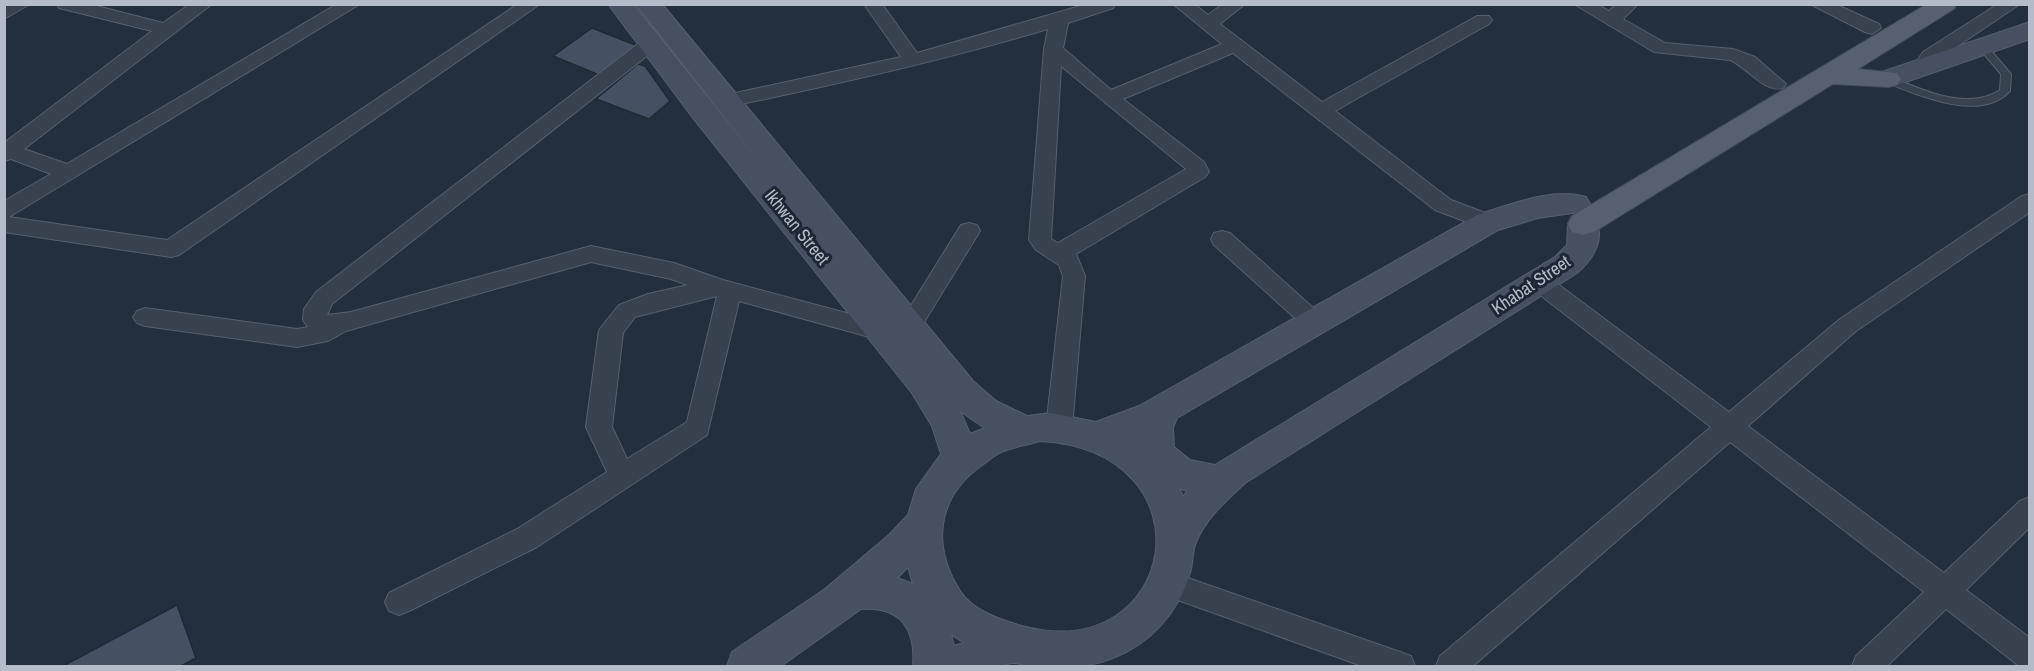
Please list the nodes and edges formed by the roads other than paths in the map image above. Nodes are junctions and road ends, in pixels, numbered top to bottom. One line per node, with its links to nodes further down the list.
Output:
1 (21, 4): 18 (street)
2 (65, 4): 17 (street)
3 (203, 4): 23 (street)
4 (351, 4): 37 (street)
5 (531, 4): 42 (street)
6 (620, 4): 26 (main road, Ikhwan Street)
7 (648, 4): 34 (main road, Ikhwan Street)
8 (873, 4): 29 (street)
9 (1107, 4): 19 (street)
10 (1182, 4): 22 (street)
11 (1236, 4): 22 (street)
12 (1583, 4): 21 (street)
13 (1629, 4): 21 (street)
14 (1819, 4): 25 (street)
15 (2011, 4): 24 (street)
16 (1932, 6): 25 (main road)
17 (93, 7): 23 (street)
18 (4, 14)
19 (1059, 20): 28 (street); 29 (street)
20 (1483, 20): 35 (street)
21 (1610, 20): 32 (street)
22 (1208, 24): 27 (street)
23 (166, 29): 36 (street)
24 (2008, 35): 31 (main road); 31 (lane)
25 (1869, 41): 30 (main road); 31 (main road); 32 (main road)
26 (650, 44): 50 (street); 51 (main road, Ikhwan Street)
27 (1235, 45): 33 (street); 35 (street)
28 (1053, 49): 33 (street); 45 (street)
29 (913, 61): 34 (street)
30 (1829, 75): 31 (main road); 40 (main road)
31 (1893, 78)
32 (1776, 84): 40 (main road)
33 (1109, 98): 45 (street)
34 (726, 101): 51 (main road, Ikhwan Street)
35 (1320, 111): 41 (street)
36 (7, 152): 37 (street)
37 (68, 172): 39 (street)
38 (2030, 201): 54 (street)
39 (4, 211)
40 (1579, 214): 41 (main road); 46 (main road, Khabat Street)
41 (1488, 222): 49 (main road)
42 (4, 224)
43 (969, 231): 51 (street)
44 (1222, 239): 49 (street)
45 (1061, 252): 55 (street)
46 (1539, 282): 54 (street); 60 (main road, Khabat Street)
47 (724, 288): 50 (street); 51 (street); 59 (street); 59 (street)
48 (145, 317): 50 (street)
49 (1313, 321): 52 (main road)
50 (338, 324)
51 (897, 329): 53 (main road, Ikhwan Street)
52 (1162, 410): 57 (main road); 60 (main road)
53 (961, 413): 56 (main road, Ikhwan Street); 58 (main road, Ikhwan Street)
54 (1728, 426): 65 (street); 74 (street)
55 (1059, 428): 56 (main road); 57 (main road)
56 (1020, 429): 58 (main road)
57 (1096, 437): 63 (main road)
58 (960, 457): 62 (main road)
59 (622, 476): 67 (street)
60 (1221, 481): 63 (main road, Khabat Street)
61 (2030, 509): 65 (street)
62 (922, 526): 66 (main road); 68 (main road)
63 (1178, 537): 64 (main road)
64 (1168, 584): 68 (main road); 73 (street)
65 (1944, 589): 69 (street); 75 (street)
66 (857, 591): 70 (main road); 71 (main road)
67 (399, 602)
68 (1008, 645): 72 (main road)
69 (2030, 656)
70 (747, 666)
71 (933, 666)
72 (954, 666)
73 (1400, 666)
74 (1451, 666)
75 (1867, 666)

